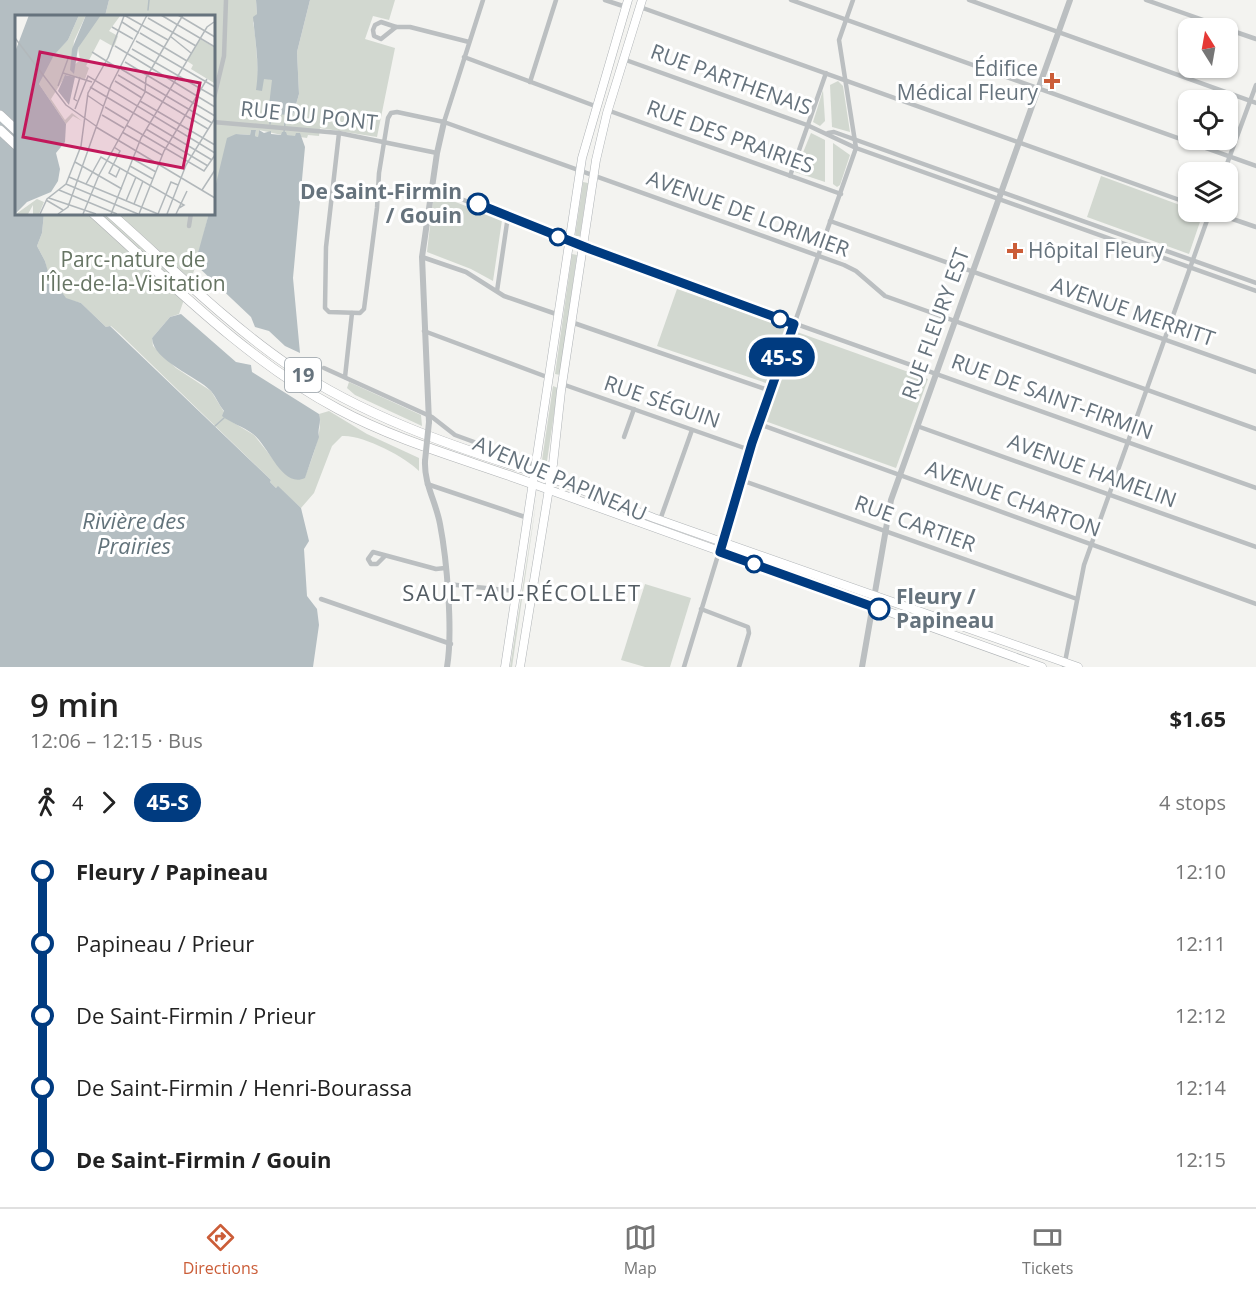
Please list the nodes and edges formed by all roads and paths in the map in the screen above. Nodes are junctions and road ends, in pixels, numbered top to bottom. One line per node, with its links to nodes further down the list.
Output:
1 (226, 0): 26 (street)
2 (483, 0): 18 (street)
3 (556, 0): 23 (street)
4 (605, 0): 11 (street)
5 (791, 0): 13 (street)
6 (853, 0): 13 (street)
7 (969, 0): 15 (street)
8 (1070, 0): 15 (street, RUE FLEURY EST)
9 (1146, 0): 12 (street)
10 (641, 3): 20 (main road); 21 (street)
11 (627, 4): 28 (main road)
12 (1196, 18)
13 (846, 20): 22 (street); 25 (street)
14 (396, 27): 14 (street); 18 (street)
15 (1058, 32): 25 (street, RUE FLEURY EST); 27 (street)
16 (1238, 33): 17 (street)
17 (1256, 39)
18 (469, 42): 19 (street)
19 (464, 57): 23 (street); 32 (street)
20 (623, 59): 29 (main road); 33 (street, RUE PARTHENAIS)
21 (826, 73): 22 (street); 33 (street)
22 (843, 79): 38 (street); 40 (street)
23 (530, 82): 28 (street)
24 (1256, 85): 27 (street)
25 (1038, 88): 40 (street, RUE FLEURY EST); 44 (street)
26 (214, 98)
27 (1253, 102): 44 (street)
28 (595, 106): 47 (main road)
29 (608, 111): 48 (main road); 49 (street, RUE DES PRAIRIES)
30 (0, 116): 34 (highway)
31 (214, 122): 36 (street, RUE DU PONT)
32 (444, 122): 39 (street, AVENUE DE LORIMIER); 43 (street); 47 (street, AVENUE DE LORIMIER)
33 (807, 125): 37 (street, RUE PARTHENAIS); 49 (street)
34 (15, 129)
35 (0, 130): 41 (highway)
36 (339, 133): 39 (street, RUE DU PONT); 78 (street)
37 (828, 133): 38 (street, RUE PARTHENAIS); 42 (street, RUE PARTHENAIS)
38 (854, 139): 42 (street); 51 (street, RUE PARTHENAIS)
39 (384, 141): 43 (street, RUE DU PONT); 78 (street)
40 (1019, 142): 51 (street, RUE FLEURY EST); 53 (street)
41 (15, 144)
42 (856, 148): 52 (street); 54 (street, RUE PARTHENAIS)
43 (437, 153): 50 (street)
44 (1230, 157): 45 (street); 46 (street)
45 (1228, 162)
46 (1256, 166)
47 (580, 172): 48 (street, AVENUE DE LORIMIER); 68 (main road)
48 (593, 175): 69 (main road); 71 (street, AVENUE DE LORIMIER)
49 (790, 176): 52 (street, RUE DES PRAIRIES)
50 (432, 188): 61 (street, RUE DE SAINT-FIRMIN); 70 (street)
51 (1002, 192): 54 (street, RUE FLEURY EST); 55 (street, RUE PARTHENAIS)
52 (841, 194): 63 (street)
53 (1178, 199)
54 (999, 200): 56 (street, RUE PARTHENAIS); 74 (street, RUE FLEURY EST)
55 (1025, 200): 56 (street); 57 (street, RUE PARTHENAIS)
56 (1022, 208): 62 (street, RUE PARTHENAIS)
57 (1050, 209): 62 (street); 72 (street, RUE PARTHENAIS)
58 (94, 214): 107 (highway, 19)
59 (111, 214): 102 (highway, 19)
60 (191, 214): 66 (street)
61 (508, 216): 68 (street, RUE DE SAINT-FIRMIN); 76 (street)
62 (1047, 217): 73 (street, RUE PARTHENAIS)
63 (830, 221): 71 (street); 74 (street, AVENUE MERRITT)
64 (1238, 221): 67 (street)
65 (1207, 222): 72 (street)
66 (189, 226)
67 (1256, 227)
68 (570, 242): 69 (street, RUE DE SAINT-FIRMIN); 79 (main road)
69 (582, 246): 80 (main road); 82 (street, RUE DE SAINT-FIRMIN)
70 (422, 256): 76 (street); 83 (street)
71 (818, 256): 81 (street, AVENUE DE LORIMIER); 82 (street)
72 (1192, 260): 73 (street); 75 (street, RUE PARTHENAIS)
73 (1190, 268): 77 (street, RUE PARTHENAIS); 84 (street)
74 (973, 272): 81 (street, RUE FLEURY EST); 84 (street, AVENUE MERRITT)
75 (1256, 283)
76 (497, 291): 79 (street)
77 (1256, 291)
78 (352, 313): 88 (street)
79 (559, 315): 89 (main road)
80 (572, 322): 90 (main road); 92 (street)
81 (955, 322): 87 (street, RUE FLEURY EST); 91 (street, AVENUE DE LORIMIER)
82 (794, 324): 87 (street, RUE DE SAINT-FIRMIN); 92 (street)
83 (424, 331): 89 (street); 94 (street)
84 (1164, 339): 86 (street, AVENUE MERRITT); 91 (street)
85 (324, 368): 88 (street, AVENUE PAPINEAU)
86 (1256, 372)
87 (936, 374): 96 (street, RUE FLEURY EST); 100 (street, RUE DE SAINT-FIRMIN)
88 (345, 377): 94 (street, AVENUE PAPINEAU)
89 (548, 377): 102 (main road)
90 (562, 384): 93 (street, RUE SÉGUIN); 104 (main road)
91 (1146, 390): 97 (street, AVENUE DE LORIMIER); 100 (street)
92 (771, 391): 95 (street)
93 (634, 409): 98 (street, RUE SÉGUIN); 99 (street)
94 (429, 419): 102 (street, AVENUE PAPINEAU); 106 (street, bridge)
95 (759, 424): 101 (street); 103 (street, AVENUE CHARTON)
96 (918, 426): 103 (street, RUE FLEURY EST); 110 (street, AVENUE HAMELIN)
97 (1256, 429)
98 (692, 430): 101 (street, RUE SÉGUIN); 112 (street)
99 (624, 437)
100 (1128, 442): 108 (street, RUE DE SAINT-FIRMIN); 110 (street)
101 (750, 450): 105 (street)
102 (535, 472): 104 (main road, AVENUE PAPINEAU); 107 (main road)
103 (899, 476): 114 (street, RUE FLEURY EST); 116 (street, AVENUE CHARTON)
104 (550, 478): 109 (main road); 112 (main road, AVENUE PAPINEAU)
105 (741, 480): 114 (street, RUE CARTIER); 115 (street)
106 (427, 484): 111 (street); 120 (street)
107 (533, 484): 109 (main road, AVENUE PAPINEAU); 111 (main road)
108 (1256, 488)
109 (547, 490): 113 (main road, AVENUE PAPINEAU); 133 (main road)
110 (1109, 494): 116 (street); 117 (street, AVENUE HAMELIN)
111 (528, 518): 122 (main road)
112 (660, 520): 113 (street); 115 (main road, AVENUE PAPINEAU)
113 (657, 529): 118 (main road, AVENUE PAPINEAU)
114 (885, 531): 123 (street, RUE FLEURY EST); 125 (street, RUE CARTIER)
115 (722, 540): 118 (street); 123 (main road, AVENUE PAPINEAU)
116 (1091, 545): 125 (street); 126 (street, AVENUE CHARTON)
117 (1256, 547)
118 (720, 552): 127 (main road, AVENUE PAPINEAU); 128 (street)
119 (384, 556): 120 (street)
120 (445, 568): 121 (street)
121 (446, 584): 122 (street); 129 (street)
122 (516, 591): 132 (main road)
123 (875, 595): 127 (street, RUE FLEURY EST); 130 (main road, AVENUE PAPINEAU)
124 (321, 599): 129 (street)
125 (1077, 599): 130 (street)
126 (1256, 604)
127 (873, 606): 136 (street, RUE FLEURY EST); 137 (main road, AVENUE PAPINEAU)
128 (701, 609): 134 (street); 135 (street)
129 (451, 644): 131 (street)
130 (1065, 665): 138 (main road, AVENUE PAPINEAU)
131 (447, 667)
132 (505, 667)
133 (520, 667)
134 (684, 667)
135 (739, 667)
136 (862, 667)
137 (1042, 667)
138 (1078, 667)

